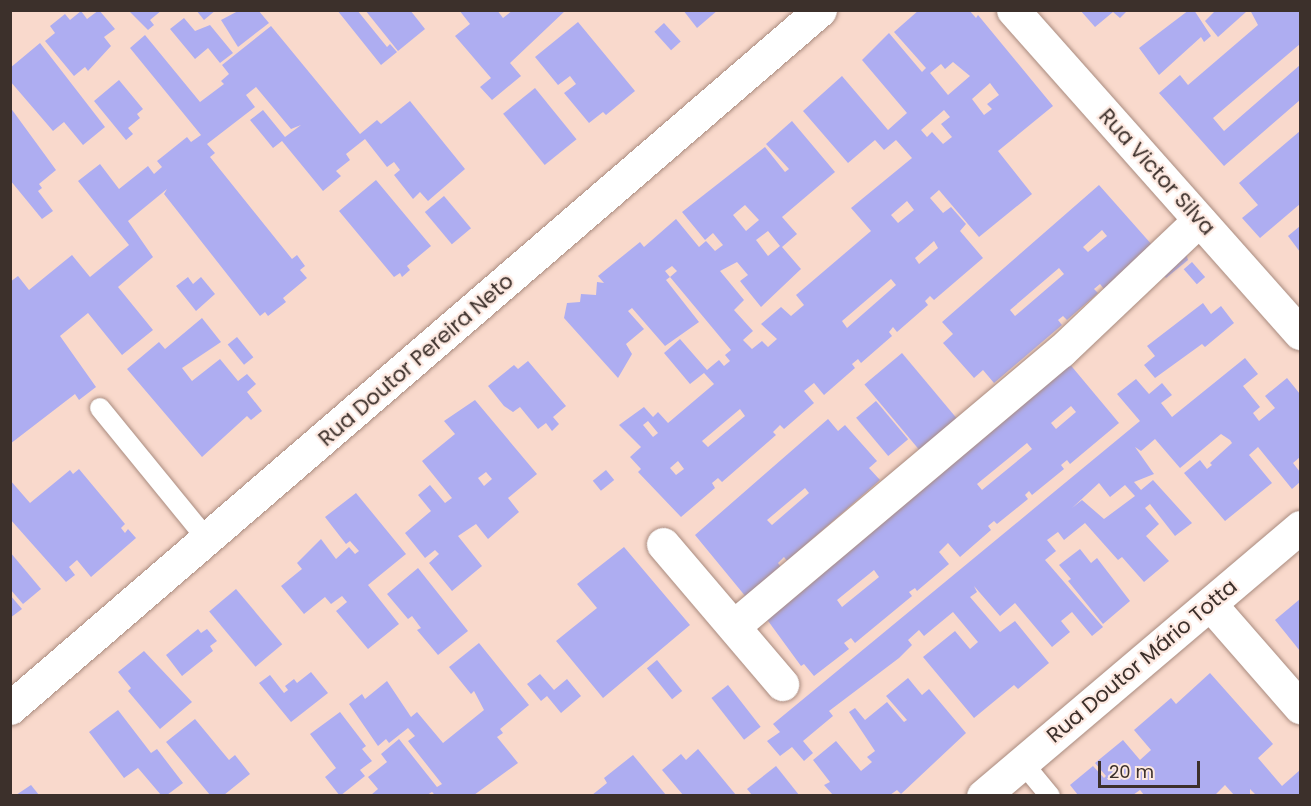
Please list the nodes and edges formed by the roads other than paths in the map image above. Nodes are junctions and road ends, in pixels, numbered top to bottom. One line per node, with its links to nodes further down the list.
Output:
1 (820, 10): 7 (street, Rua Doutor Pereira Neto)
2 (1013, 10): 3 (street, Rua Victor Silva)
3 (1199, 220): 4 (street, Rua Victor Silva); 10 (street)
4 (1300, 333)
5 (100, 408): 7 (lane)
6 (1300, 527): 9 (street, Rua Doutor Mário Totta)
7 (207, 539): 13 (street, Rua Doutor Pereira Neto)
8 (663, 544): 10 (street)
9 (1210, 604): 12 (street); 14 (street, Rua Doutor Mário Totta)
10 (734, 626): 11 (street)
11 (782, 684)
12 (1300, 707)
13 (10, 708)
14 (1022, 762): 15 (street, Rua Doutor Mário Totta); 16 (lane)
15 (983, 795)
16 (1050, 795)

